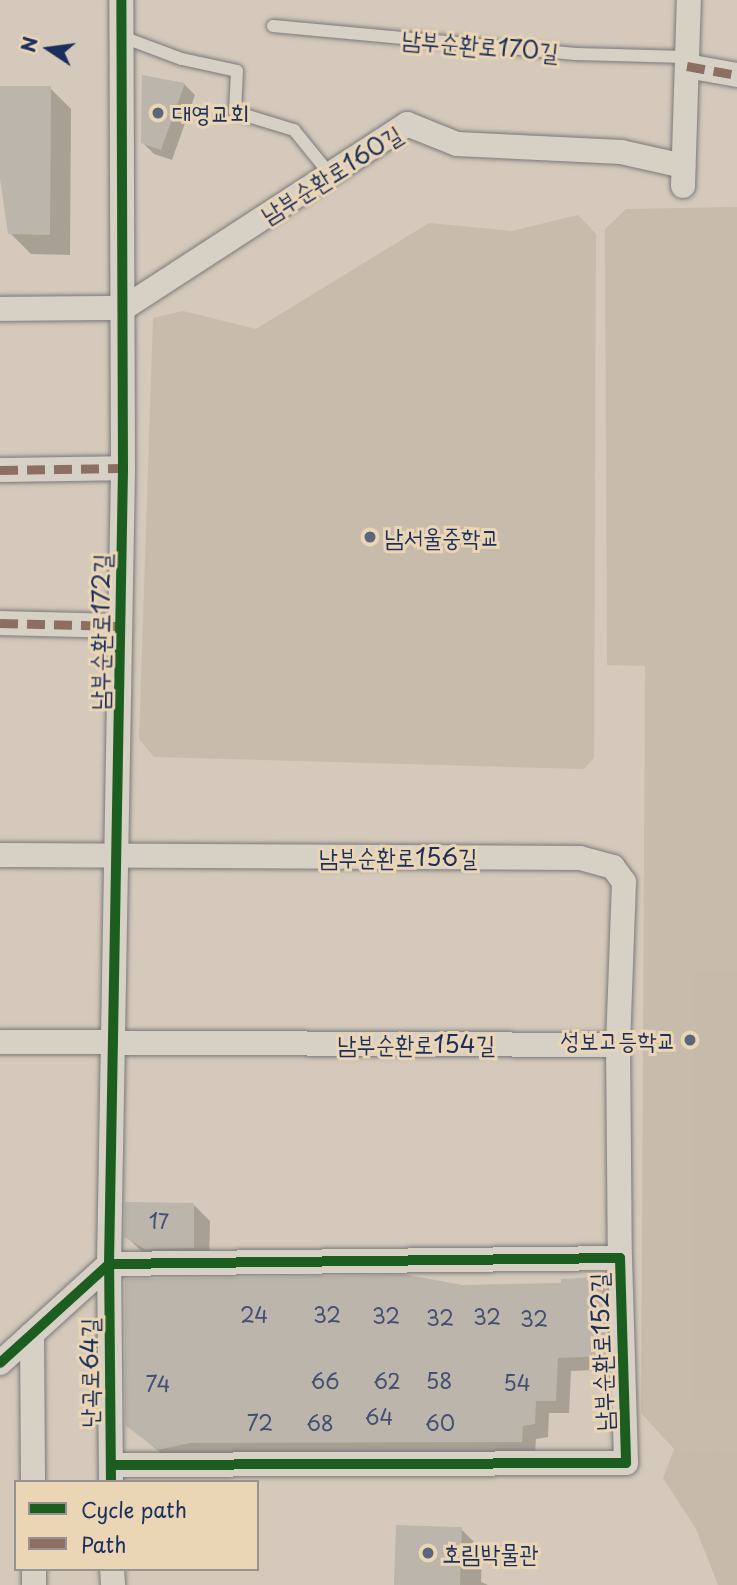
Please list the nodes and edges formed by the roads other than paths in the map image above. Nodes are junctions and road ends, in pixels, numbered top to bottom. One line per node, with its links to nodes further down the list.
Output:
1 (121, 0): 4 (street, 남부순환로172길)
2 (689, 0): 5 (street)
3 (273, 26): 5 (lane, 남부순환로170길)
4 (120, 36): 7 (lane); 8 (street, 남부순환로172길)
5 (687, 61): 6 (street, 남부순환로170길); 7 (street, 남부순환로160길)
6 (737, 75)
7 (329, 173): 8 (street, 남부순환로160길)
8 (124, 308): 9 (street); 10 (street, 남부순환로172길)
9 (0, 309)
10 (123, 468): 11 (street); 13 (street, 남부순환로172길)
11 (0, 470)
12 (0, 623): 13 (street)
13 (120, 626): 15 (street, 남부순환로172길)
14 (0, 855): 15 (street, 남부순환로156길)
15 (117, 857): 17 (street, 남부순환로172길); 18 (street, 남부순환로156길)
16 (0, 1042): 17 (street, 남부순환로154길)
17 (114, 1043): 18 (street, 남부순환로154길); 20 (street, 남부순환로172길)
18 (618, 1045): 19 (street)
19 (620, 1258): 20 (street, 남부순환로152길); 23 (street, 남부순환로152길)
20 (109, 1264): 21 (street); 23 (street, 난곡로64길)
21 (32, 1334): 22 (street); 24 (street)
22 (0, 1363)
23 (111, 1473)
24 (33, 1480)

